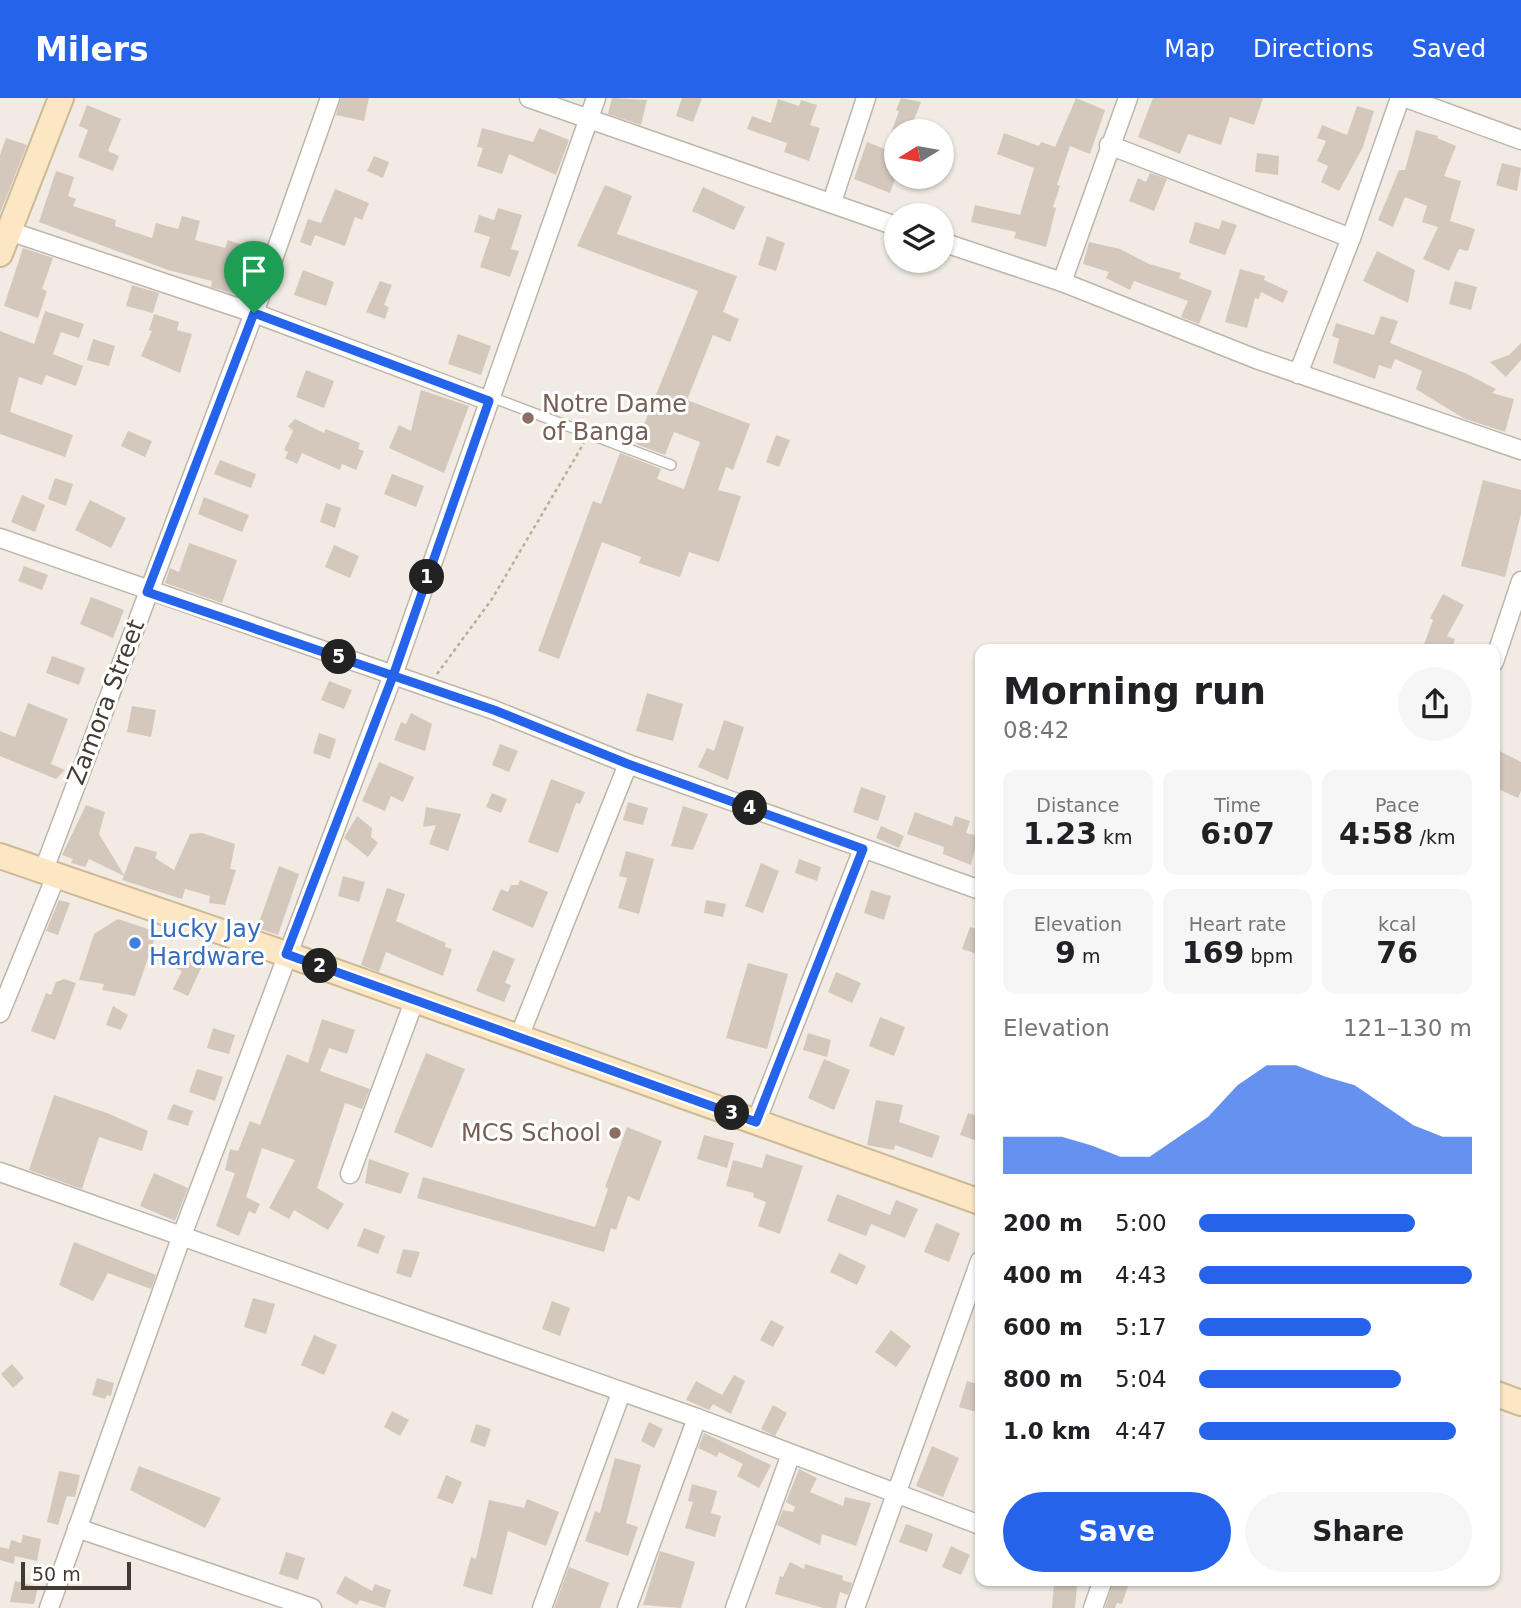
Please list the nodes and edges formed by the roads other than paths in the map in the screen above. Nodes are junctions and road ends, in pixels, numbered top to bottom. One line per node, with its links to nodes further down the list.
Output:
1 (61, 98): 14 (main road)
2 (330, 98): 19 (street, Zamora Street)
3 (529, 98): 9 (street)
4 (596, 98): 9 (street)
5 (866, 98): 12 (street)
6 (1128, 98): 11 (street)
7 (1400, 98): 15 (street)
8 (1406, 98): 10 (street)
9 (587, 120): 12 (street); 21 (street)
10 (1521, 140)
11 (1110, 145): 15 (street); 18 (street)
12 (832, 202): 13 (street)
13 (884, 222)
14 (5, 229): 17 (main road); 19 (street)
15 (1351, 238): 20 (street)
16 (954, 246): 18 (street)
17 (0, 254)
18 (1062, 282): 20 (street)
19 (254, 313): 21 (street); 26 (street, Zamora Street)
20 (1298, 374): 22 (street)
21 (490, 399): 23 (lane); 28 (street)
22 (1521, 450)
23 (671, 465)
24 (0, 538): 26 (street)
25 (1521, 581): 27 (street)
26 (147, 592): 28 (street); 32 (street, Zamora Street)
27 (1500, 644)
28 (393, 676): 29 (street); 34 (street)
29 (628, 764): 30 (street); 37 (street)
30 (863, 849): 33 (street); 38 (street)
31 (0, 856): 32 (main road)
32 (49, 874): 34 (main road); 36 (street, Zamora Street)
33 (975, 888)
34 (286, 954): 35 (main road); 42 (street)
35 (415, 999): 37 (main road); 40 (street)
36 (0, 1013)
37 (519, 1037): 38 (main road)
38 (756, 1122): 41 (main road)
39 (0, 1172): 42 (street)
40 (350, 1174)
41 (975, 1200)
42 (181, 1238): 44 (street); 51 (street)
43 (975, 1275): 49 (street)
44 (621, 1393): 47 (street); 55 (street)
45 (1500, 1395): 46 (main road)
46 (1521, 1403)
47 (697, 1419): 48 (street); 56 (street)
48 (791, 1454): 49 (street); 57 (street)
49 (896, 1494): 50 (street); 58 (street)
50 (975, 1523)
51 (78, 1528): 53 (street); 54 (street)
52 (1101, 1586): 59 (street)
53 (49, 1608)
54 (312, 1608)
55 (542, 1608)
56 (626, 1608)
57 (735, 1608)
58 (855, 1608)
59 (1093, 1608)

